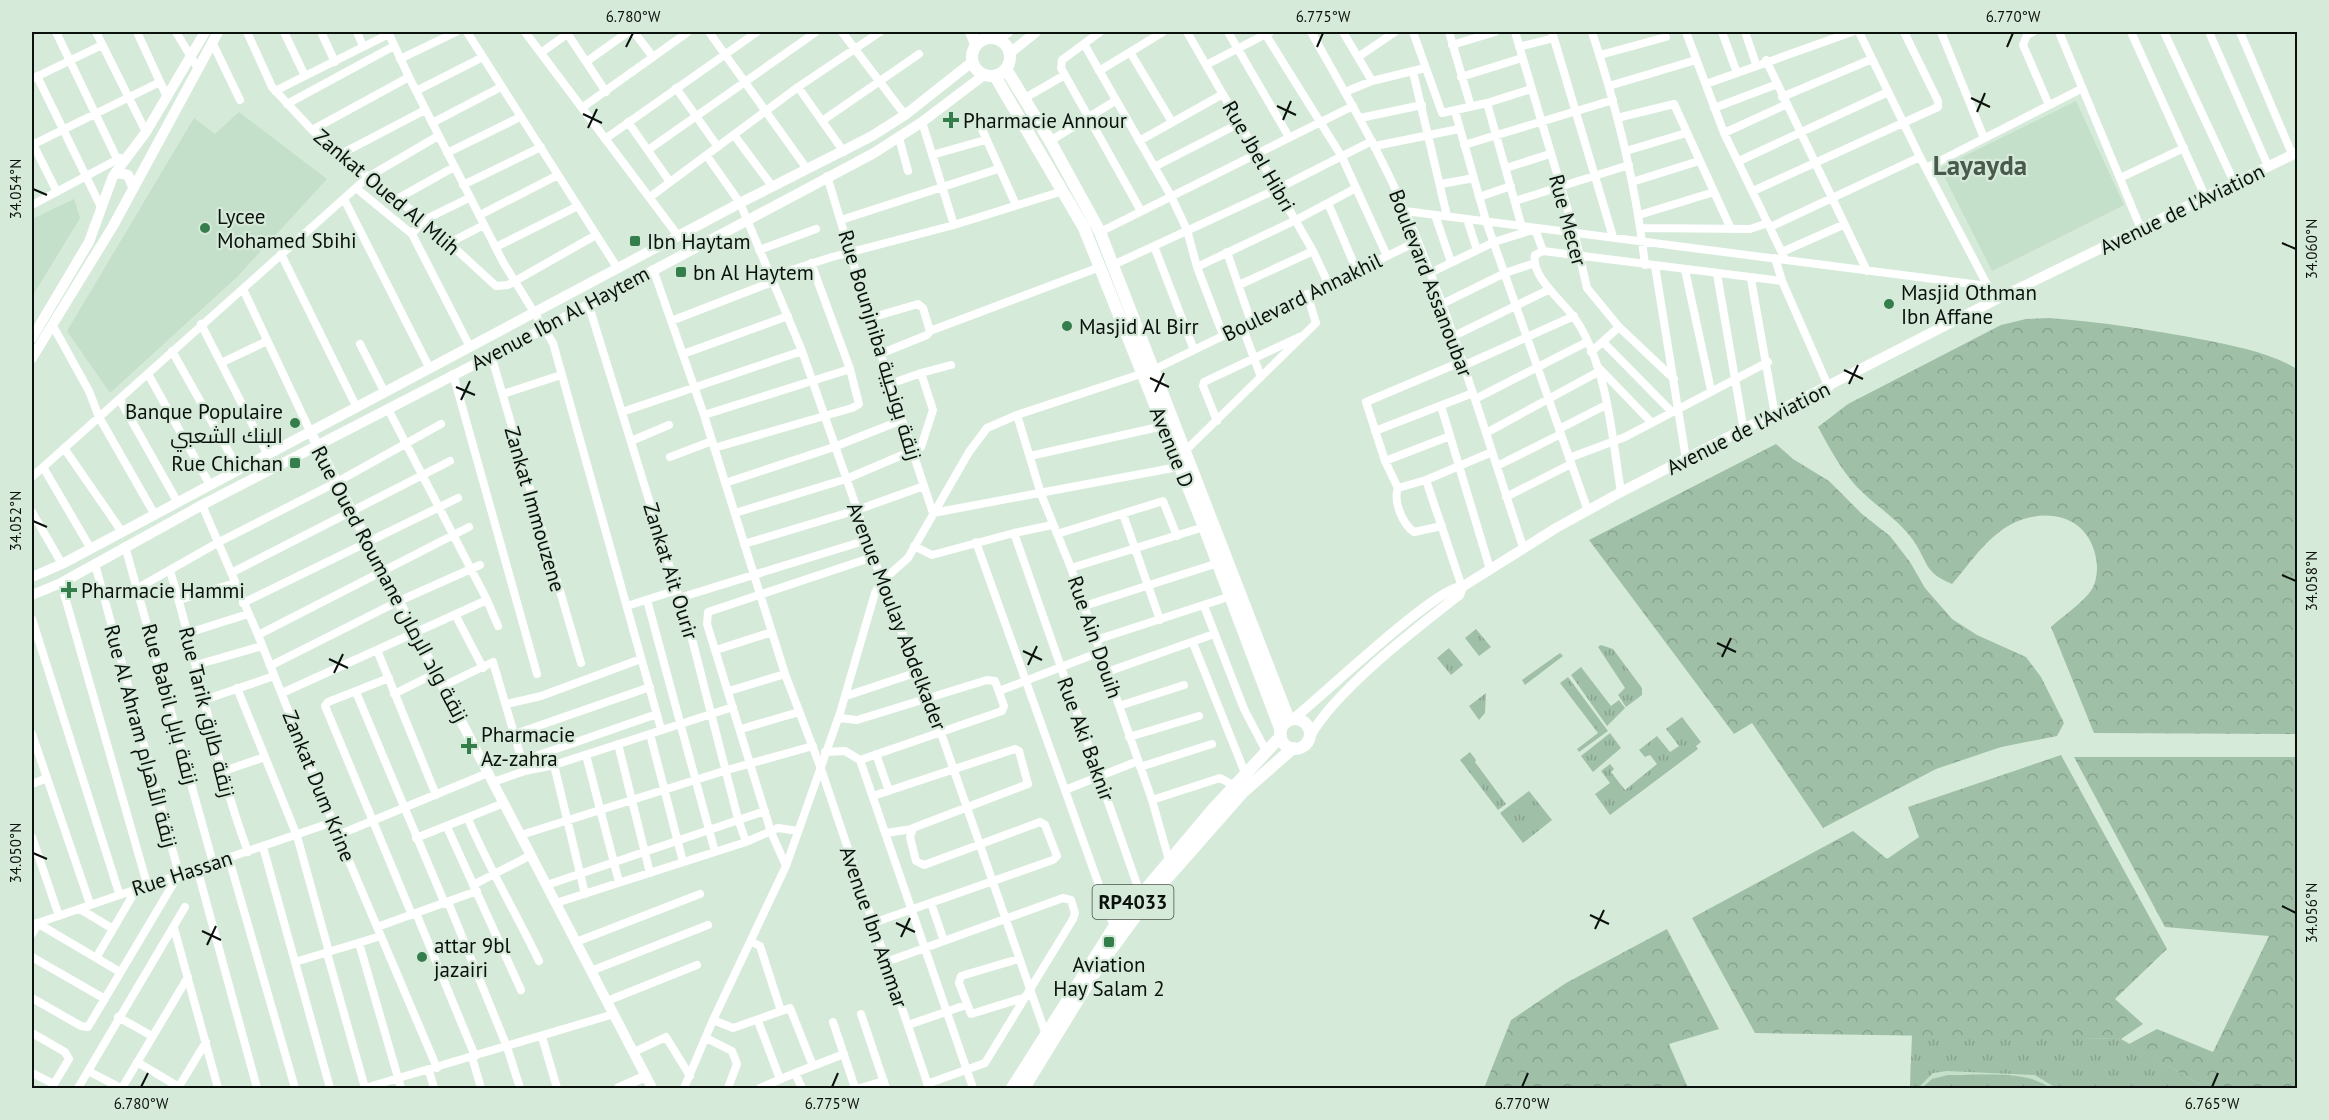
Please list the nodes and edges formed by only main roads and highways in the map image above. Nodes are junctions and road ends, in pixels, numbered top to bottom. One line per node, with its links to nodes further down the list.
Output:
1 (971, 32): 3 (main road)
2 (996, 35): 3 (main road); 4 (main road)
3 (976, 44): 5 (main road)
4 (1006, 69): 5 (main road); 6 (main road, Avenue D)
5 (989, 75): 7 (main road, Avenue D)
6 (1120, 281): 7 (main road); 8 (main road, Avenue D)
7 (1107, 285): 8 (main road, Avenue D)
8 (1148, 372): 9 (main road, Avenue D); 10 (main road, Avenue D)
9 (1291, 720): 10 (main road, RP4033); 11 (main road, RP4033)
10 (1281, 733): 11 (main road); 12 (main road, RP4033)
11 (1293, 748): 13 (main road, RP4033)
12 (1012, 1089)
13 (1024, 1089)

